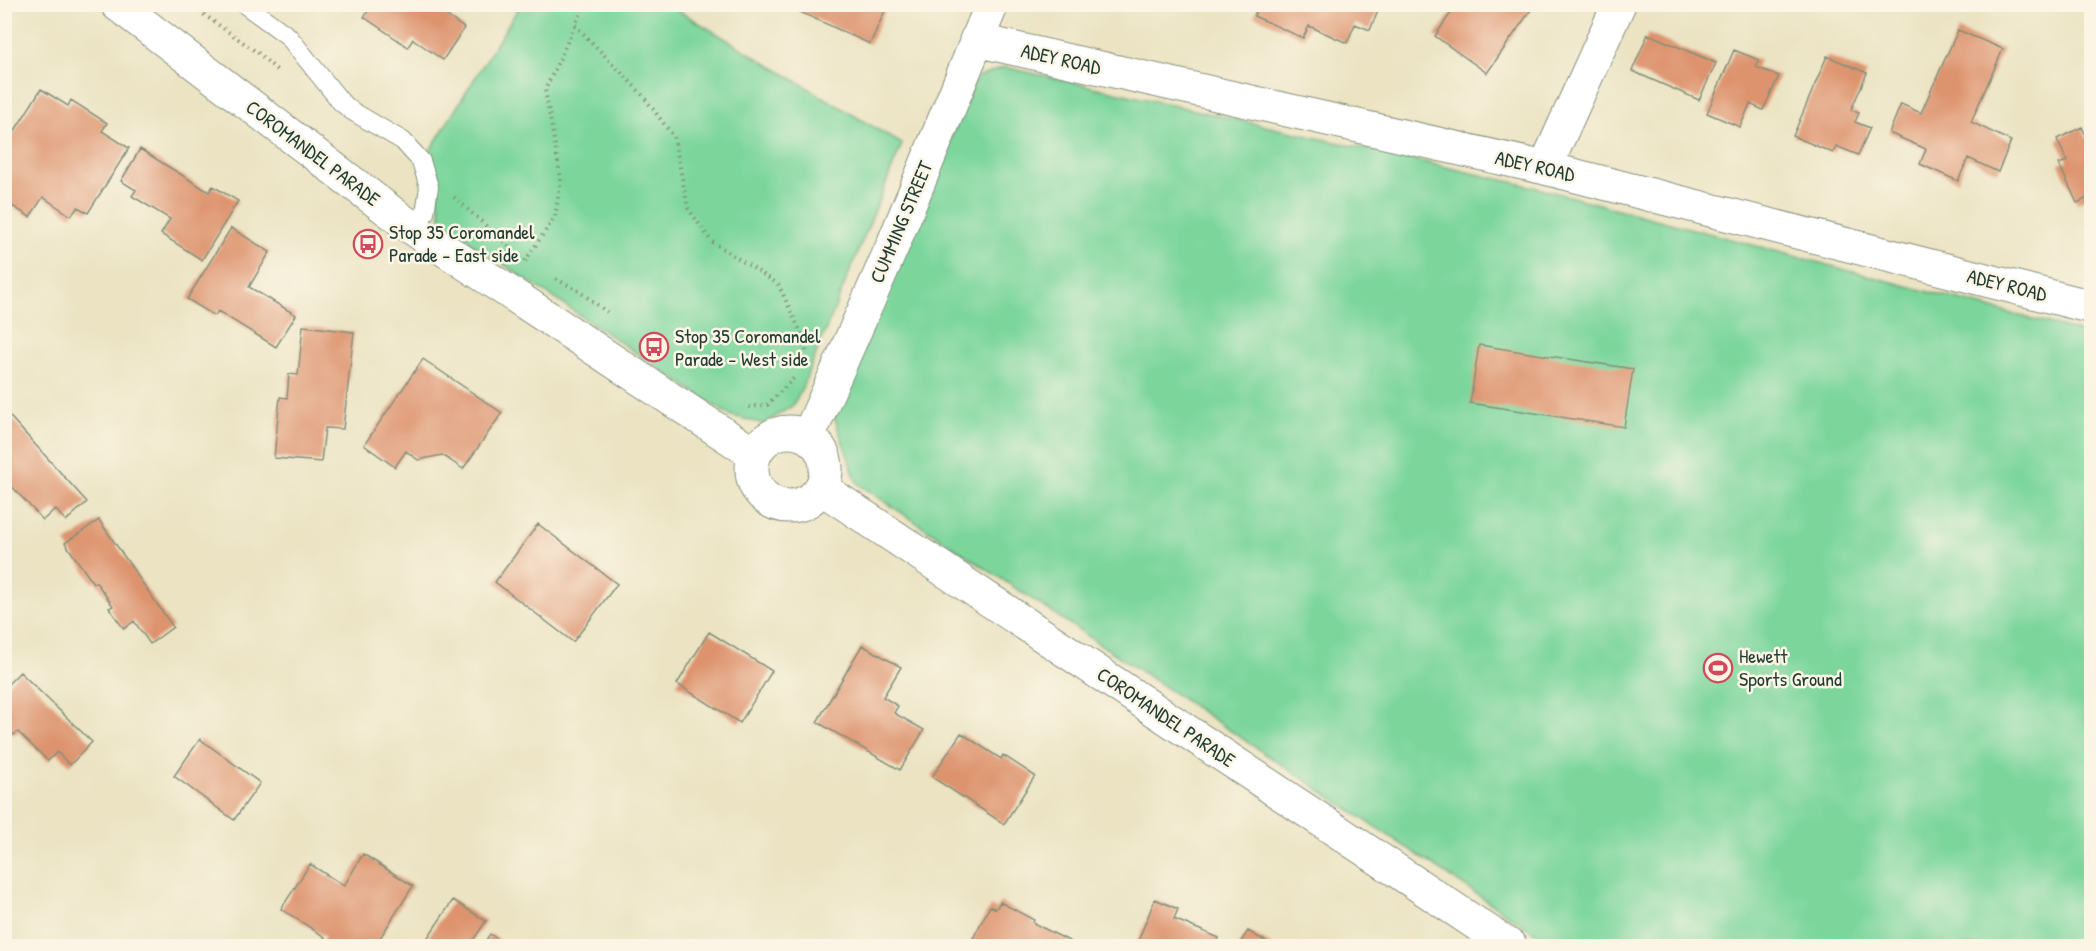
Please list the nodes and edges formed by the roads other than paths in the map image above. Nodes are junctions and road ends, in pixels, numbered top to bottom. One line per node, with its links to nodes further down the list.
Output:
1 (117, 4): 7 (street, COROMANDEL PARADE)
2 (244, 4): 7 (lane)
3 (992, 4): 5 (street, CUMMING STREET)
4 (1619, 4): 6 (street)
5 (976, 40): 6 (street, ADEY ROAD); 9 (street, CUMMING STREET)
6 (1545, 168): 8 (street, ADEY ROAD)
7 (412, 228): 10 (street, COROMANDEL PARADE)
8 (2091, 307)
9 (808, 437): 10 (street); 11 (street)
10 (754, 454): 11 (street)
11 (821, 488): 12 (street, COROMANDEL PARADE)
12 (1510, 946)

